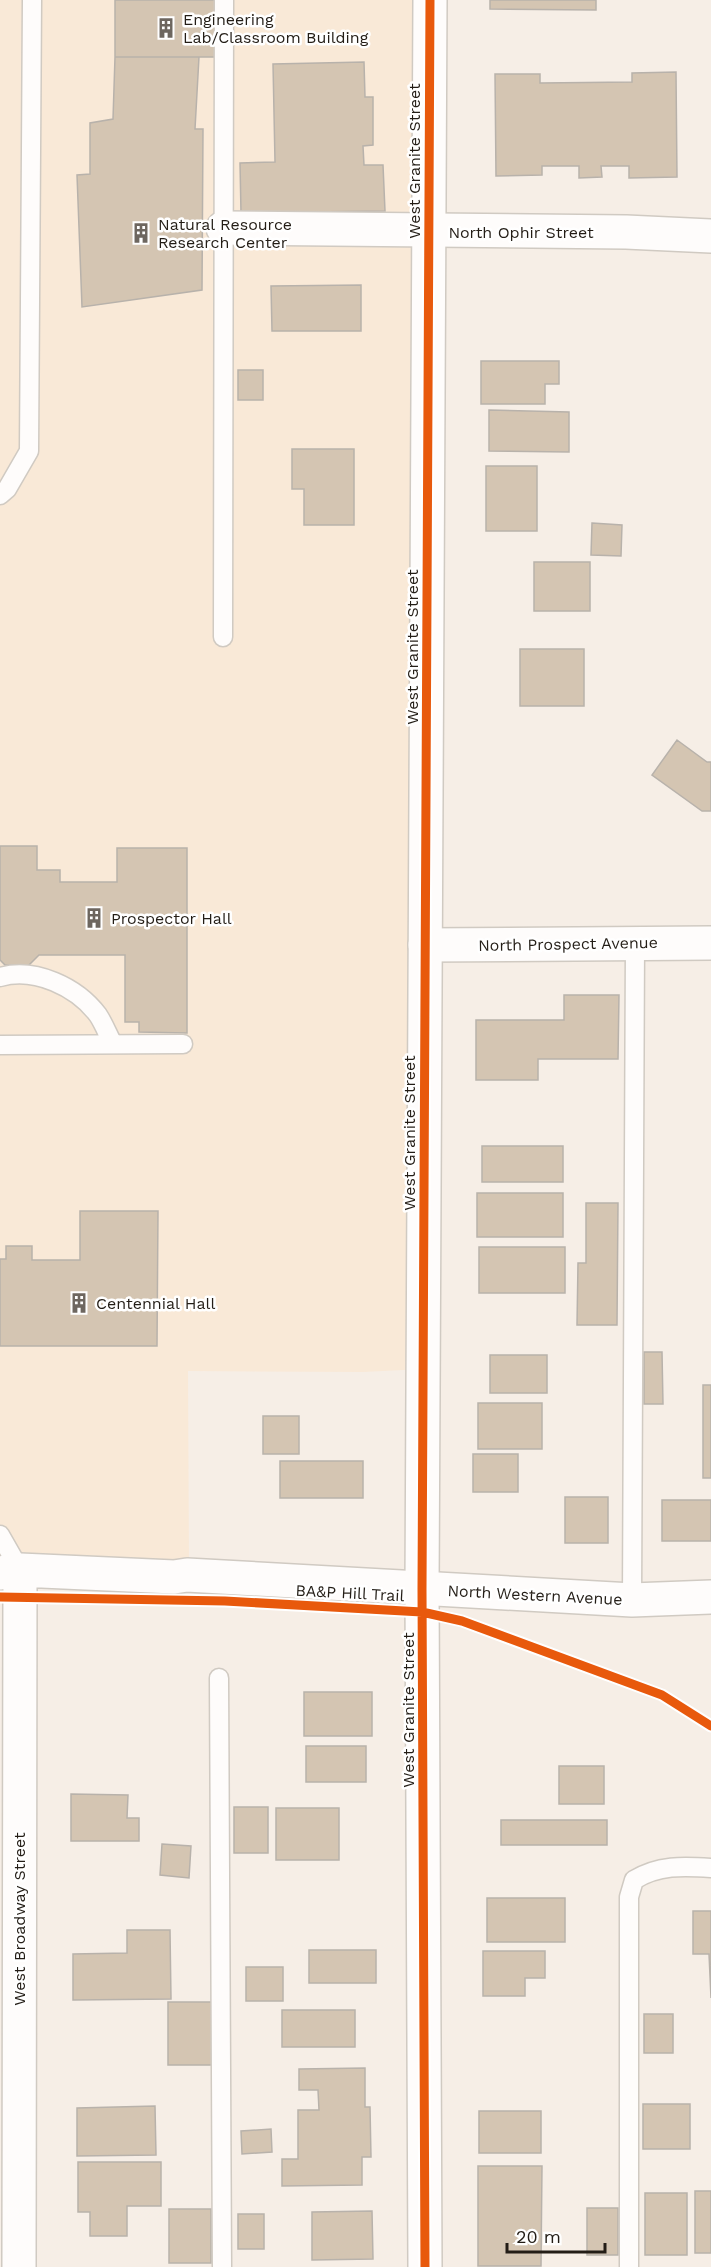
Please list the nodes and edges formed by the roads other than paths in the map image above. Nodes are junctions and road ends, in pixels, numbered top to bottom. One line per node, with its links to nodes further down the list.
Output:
1 (32, 0): 7 (lane)
2 (224, 0): 4 (lane)
3 (430, 0): 5 (street, West Granite Street)
4 (223, 228): 5 (street, North Ophir Street); 8 (lane)
5 (429, 231): 6 (street, North Ophir Street); 11 (street, West Granite Street)
6 (711, 236)
7 (0, 495)
8 (223, 637)
9 (711, 942): 10 (street, North Prospect Avenue)
10 (635, 943): 11 (street, North Prospect Avenue); 20 (lane)
11 (425, 945): 18 (street, West Granite Street)
12 (0, 976): 13 (lane)
13 (113, 1044): 14 (lane); 15 (lane)
14 (183, 1044)
15 (0, 1045)
16 (0, 1535): 17 (lane)
17 (10, 1571): 18 (street, North Western Avenue); 23 (street, West Broadway Street)
18 (422, 1589): 20 (street, North Western Avenue); 25 (street, West Granite Street)
19 (711, 1597): 20 (street, North Western Avenue)
20 (632, 1600)
21 (219, 1678): 24 (lane)
22 (711, 1868): 26 (lane)
23 (19, 2267)
24 (222, 2267)
25 (425, 2267)
26 (629, 2267)

